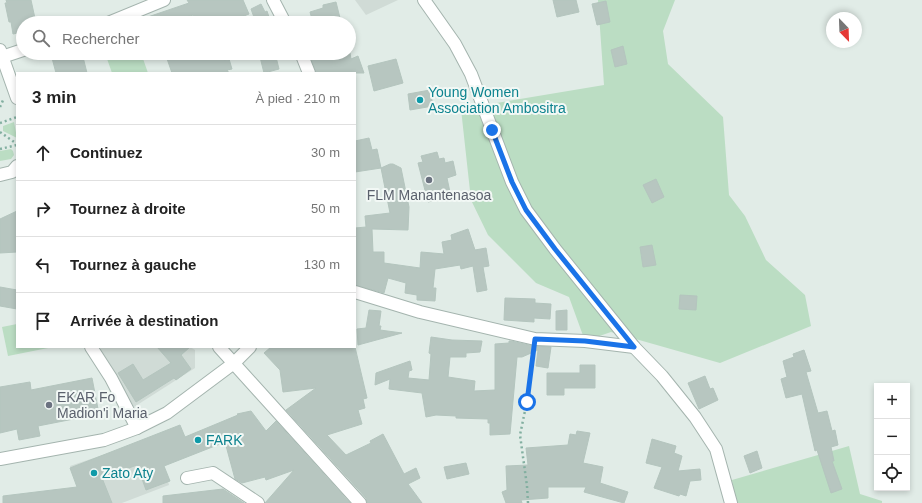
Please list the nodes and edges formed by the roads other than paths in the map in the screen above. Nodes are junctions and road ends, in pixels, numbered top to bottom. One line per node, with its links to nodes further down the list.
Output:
1 (164, 0): 4 (street)
2 (273, 0): 5 (street)
3 (424, 0): 15 (street)
4 (125, 16)
5 (281, 16)
6 (16, 51): 7 (street)
7 (1, 54): 10 (street)
8 (304, 60): 9 (street)
9 (309, 72)
10 (6, 83): 11 (street)
11 (16, 97)
12 (16, 167): 13 (street)
13 (0, 174)
14 (356, 292): 15 (street)
15 (634, 347): 25 (street)
16 (92, 348): 20 (street)
17 (220, 348): 19 (street)
18 (249, 348): 19 (street)
19 (234, 363): 20 (street); 24 (street)
20 (137, 428): 21 (street)
21 (0, 459)
22 (187, 478): 23 (street)
23 (258, 503)
24 (360, 503)
25 (731, 503)

